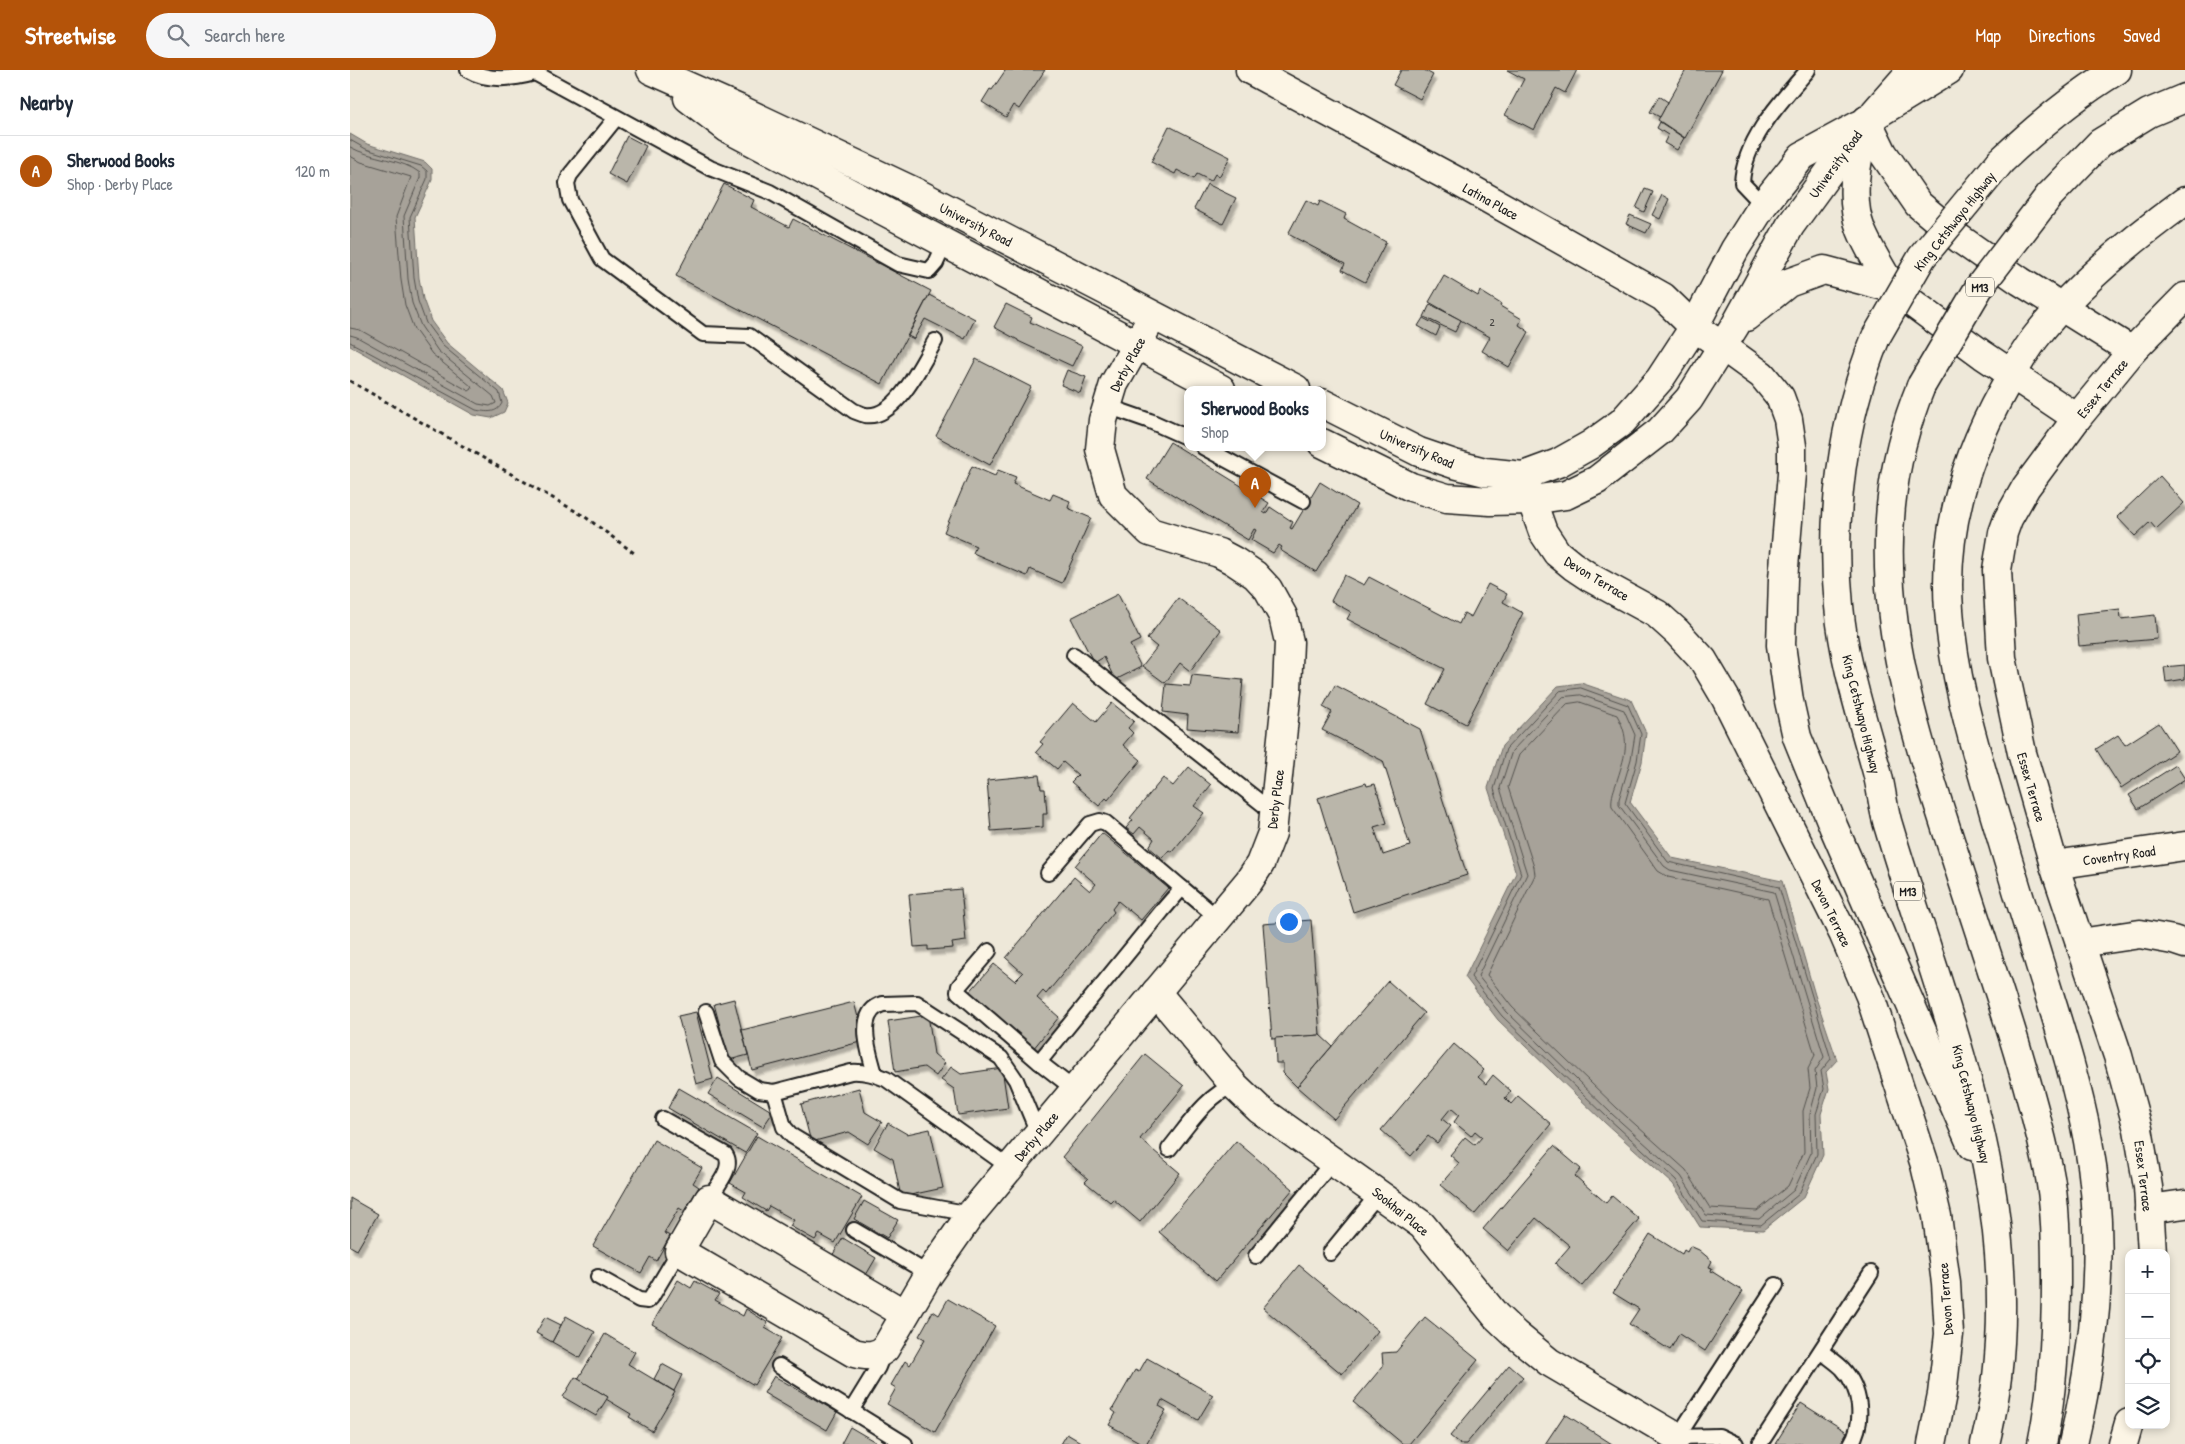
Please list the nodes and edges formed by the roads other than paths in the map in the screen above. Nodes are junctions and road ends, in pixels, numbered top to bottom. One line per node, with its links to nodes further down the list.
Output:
1 (468, 70): 10 (lane)
2 (651, 70): 14 (main road, University Road); 15 (main road, University Road)
3 (1250, 70): 20 (main road, Latina Place)
4 (1808, 70): 13 (lane)
5 (1895, 70): 11 (main road)
6 (1912, 70): 11 (main road)
7 (1949, 70): 11 (main road)
8 (2117, 70): 59 (main road, King Cetshwayo Highway / M13, bridge)
9 (2185, 98): 86 (main road, M13, bridge)
10 (616, 118): 15 (lane); 22 (lane)
11 (1867, 120): 13 (main road, University Road); 16 (main road); 18 (main road); 21 (main road, University Road)
12 (2185, 201): 18 (main road)
13 (1763, 205): 20 (main road, University Road)
14 (957, 214): 15 (main road); 19 (main road, University Road)
15 (944, 243): 23 (main road, University Road)
16 (1892, 288): 21 (main road); 25 (main road)
17 (2185, 297): 24 (main road, Essex Terrace)
18 (2062, 306): 24 (main road); 25 (main road)
19 (1153, 316): 23 (main road, Derby Place); 27 (main road, University Road)
20 (1694, 327): 21 (main road, Latina Place); 34 (main road, University Road)
21 (1729, 336): 34 (main road, University Road); 59 (main road, Latina Place)
22 (935, 341)
23 (1136, 345): 26 (main road, University Road); 29 (main road, Derby Place)
24 (2132, 351): 30 (main road, Essex Terrace)
25 (2012, 374): 30 (main road); 87 (main road)
26 (1215, 386)
27 (1290, 386)
28 (1326, 405): 34 (main road, University Road)
29 (1107, 406): 31 (lane); 37 (main road, Derby Place)
30 (2076, 418): 39 (main road, Essex Terrace)
31 (1184, 436)
32 (1326, 445): 34 (main road, University Road)
33 (1210, 451): 35 (lane)
34 (1527, 488): 84 (main road, Devon Terrace)
35 (1303, 501)
36 (1074, 655): 37 (lane)
37 (1274, 813): 42 (main road, Derby Place)
38 (2185, 846): 39 (main road, Coventry Road)
39 (2054, 865): 43 (main road, Essex Terrace)
40 (1048, 873): 41 (lane)
41 (1182, 888): 42 (lane); 48 (lane)
42 (1219, 919): 46 (main road, Derby Place)
43 (2080, 943): 44 (main road); 62 (main road, Essex Terrace)
44 (2185, 944)
45 (989, 951): 48 (lane)
46 (1156, 992): 50 (main road, Sookhai Place); 51 (main road, Derby Place)
47 (706, 1012): 52 (lane)
48 (1039, 1062): 51 (lane)
49 (875, 1074): 52 (lane); 54 (lane); 57 (lane)
50 (1234, 1084): 55 (lane); 56 (main road, Sookhai Place)
51 (1075, 1090): 54 (main road, Derby Place)
52 (774, 1092): 63 (lane)
53 (662, 1119): 60 (lane)
54 (1038, 1134): 57 (main road, Derby Place)
55 (1169, 1149)
56 (1334, 1161): 58 (main road, Sookhai Place); 68 (lane)
57 (1009, 1167): 63 (main road, Derby Place)
58 (1379, 1193): 67 (lane); 79 (main road, Sookhai Place)
59 (1993, 1197): 85 (main road, King Cetshwayo Highway / M13)
60 (709, 1199): 66 (main road); 73 (main road)
61 (2185, 1204): 62 (main road)
62 (2149, 1209): 65 (main road, Essex Terrace)
63 (971, 1214): 70 (main road, Derby Place)
64 (854, 1230): 70 (lane)
65 (2152, 1249)
66 (679, 1251): 71 (lane); 75 (main road)
67 (1330, 1253)
68 (1256, 1256)
69 (1871, 1273): 74 (lane)
70 (929, 1274): 73 (main road, Derby Place)
71 (598, 1277)
72 (1776, 1285): 79 (lane)
73 (905, 1314): 75 (main road, Derby Place)
74 (1820, 1351): 82 (lane); 83 (lane)
75 (878, 1354): 77 (lane)
76 (779, 1366): 77 (lane)
77 (851, 1411): 80 (lane)
78 (2127, 1429): 88 (main road)
79 (1675, 1441): 81 (lane)
80 (905, 1444)
81 (1736, 1444)
82 (1760, 1444)
83 (1850, 1444)
84 (1932, 1444)
85 (1985, 1444)
86 (2042, 1444)
87 (2073, 1444)
88 (2122, 1444)

